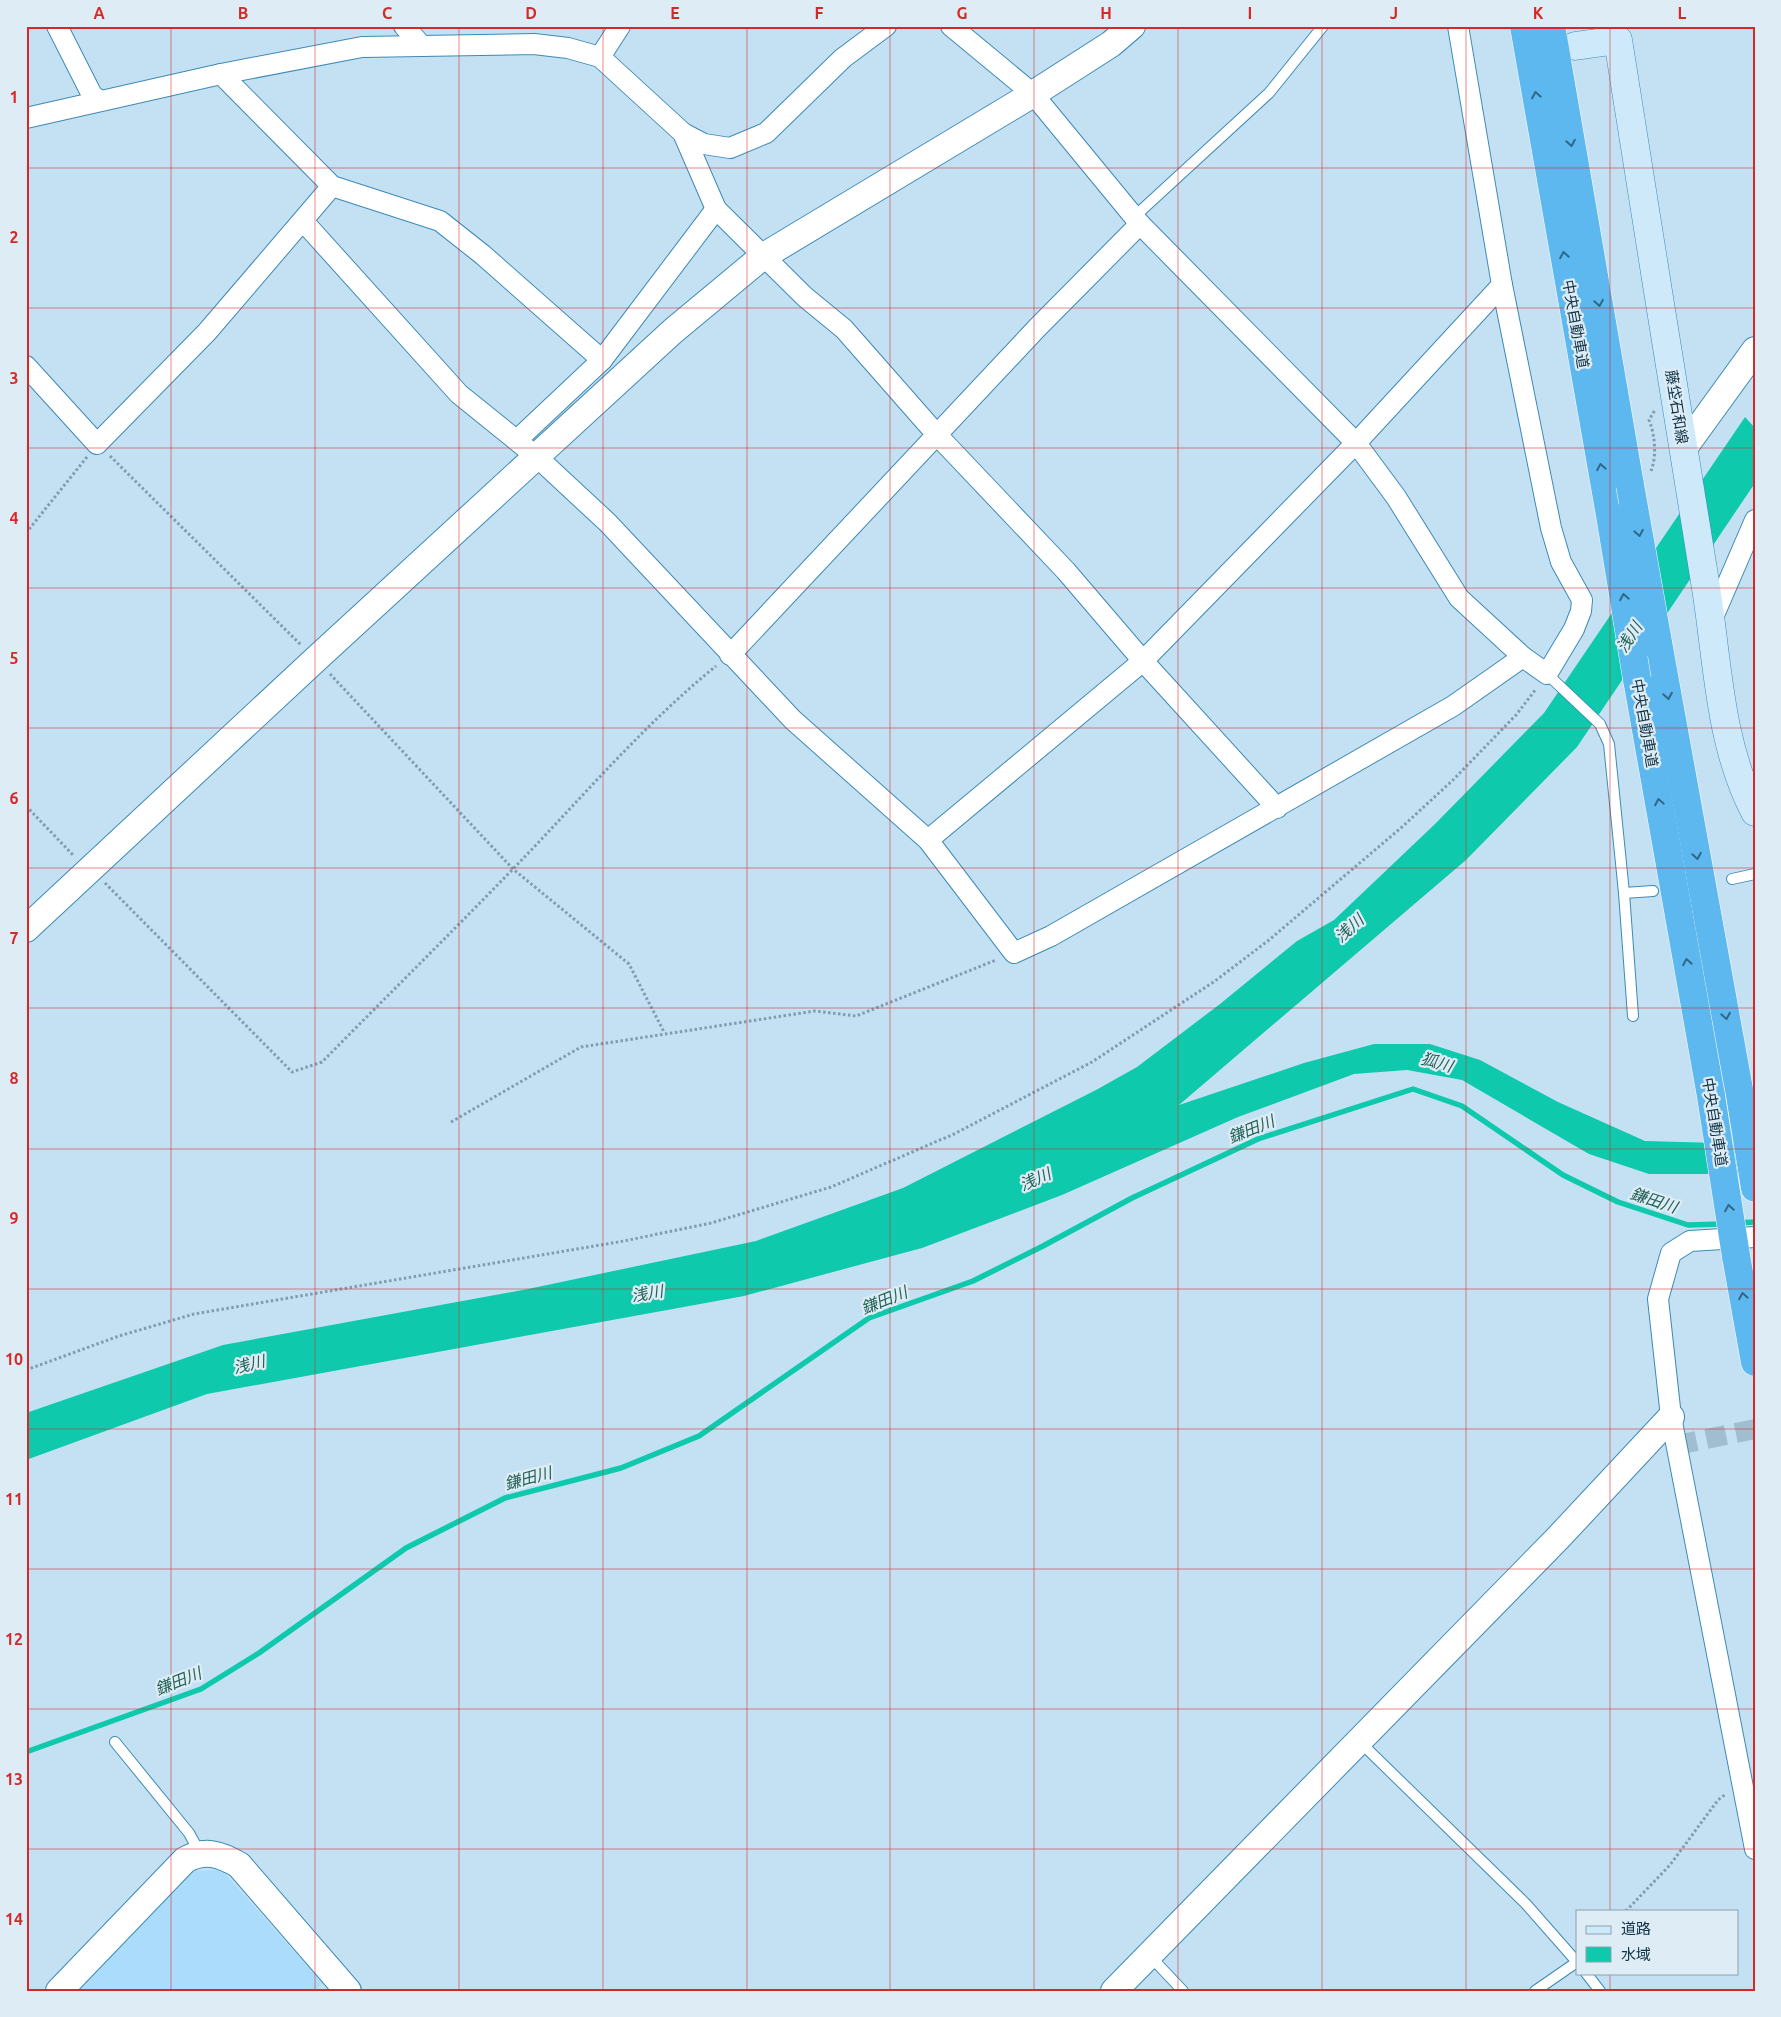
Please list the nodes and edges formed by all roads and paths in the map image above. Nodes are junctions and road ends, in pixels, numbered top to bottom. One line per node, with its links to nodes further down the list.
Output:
1 (57, 26): 17 (street)
2 (404, 26): 12 (street)
3 (620, 26): 14 (street)
4 (886, 26): 19 (street)
5 (951, 26): 16 (street)
6 (1132, 26): 16 (street)
7 (1323, 26): 23 (lane)
8 (1458, 26): 25 (street)
9 (1524, 26): 59 (highway, 中央自動車道, one-way to 9, bridge)
10 (1551, 26): 58 (highway, 中央自動車道, one-way to 58, bridge)
11 (1617, 33): 13 (main road, 藤垈石和線); 33 (main road, 藤垈石和線)
12 (422, 46): 14 (street); 15 (street)
13 (1575, 46)
14 (600, 57): 19 (street)
15 (221, 74): 17 (street); 20 (street)
16 (1033, 94): 23 (street); 24 (street)
17 (100, 101): 18 (street)
18 (26, 118)
19 (683, 133): 21 (street)
20 (332, 186): 22 (street); 27 (street)
21 (716, 209): 24 (street); 27 (street)
22 (303, 220): 30 (street); 31 (street)
23 (1137, 220): 29 (street); 32 (street)
24 (762, 256): 29 (street); 34 (street)
25 (1502, 285): 32 (street); 42 (street)
26 (1755, 350): 33 (street)
27 (602, 360): 30 (street)
28 (26, 366): 31 (street)
29 (938, 436): 38 (street); 41 (street)
30 (517, 440): 34 (street)
31 (97, 444): 36 (path); 40 (path)
32 (1356, 444): 39 (street); 41 (street)
33 (1684, 448): 37 (main road, 藤垈石和線)
34 (537, 457): 38 (street); 40 (street)
35 (1755, 520): 37 (street)
36 (26, 533)
37 (1711, 622): 45 (main road, 藤垈石和線)
38 (730, 655): 46 (street); 48 (path)
39 (1523, 657): 42 (street); 44 (street)
40 (316, 659): 47 (street); 48 (path)
41 (1143, 661): 44 (street); 46 (street)
42 (1551, 679): 52 (lane); 61 (path)
43 (26, 806): 47 (path)
44 (1277, 808): 54 (street)
45 (1755, 812)
46 (928, 840): 54 (street)
47 (91, 868): 48 (path); 53 (street)
48 (513, 869): 56 (path)
49 (1755, 874): 50 (lane)
50 (1732, 879)
51 (1653, 891): 52 (lane)
52 (1624, 893): 55 (lane)
53 (26, 929)
54 (1014, 953): 56 (path)
55 (1633, 1016)
56 (664, 1032): 57 (path)
57 (451, 1122)
58 (1755, 1188)
59 (1746, 1247): 60 (highway, 中央自動車道, one-way to 59); 62 (street)
60 (1755, 1362)
61 (26, 1370)
62 (1671, 1417): 63 (street); 66 (street)
63 (1359, 1741): 70 (street); 71 (lane)
64 (114, 1742): 68 (lane)
65 (1755, 1767): 66 (street)
66 (1741, 1782): 67 (street); 69 (path)
67 (1755, 1849)
68 (200, 1853): 74 (street); 75 (street)
69 (1627, 1910)
70 (1149, 1955): 76 (street); 77 (lane)
71 (1576, 1961)
72 (1576, 1963): 78 (lane)
73 (1587, 1974): 79 (lane)
74 (337, 1987)
75 (59, 1991)
76 (1114, 1991)
77 (1183, 1991)
78 (1535, 1991)
79 (1600, 1991)

